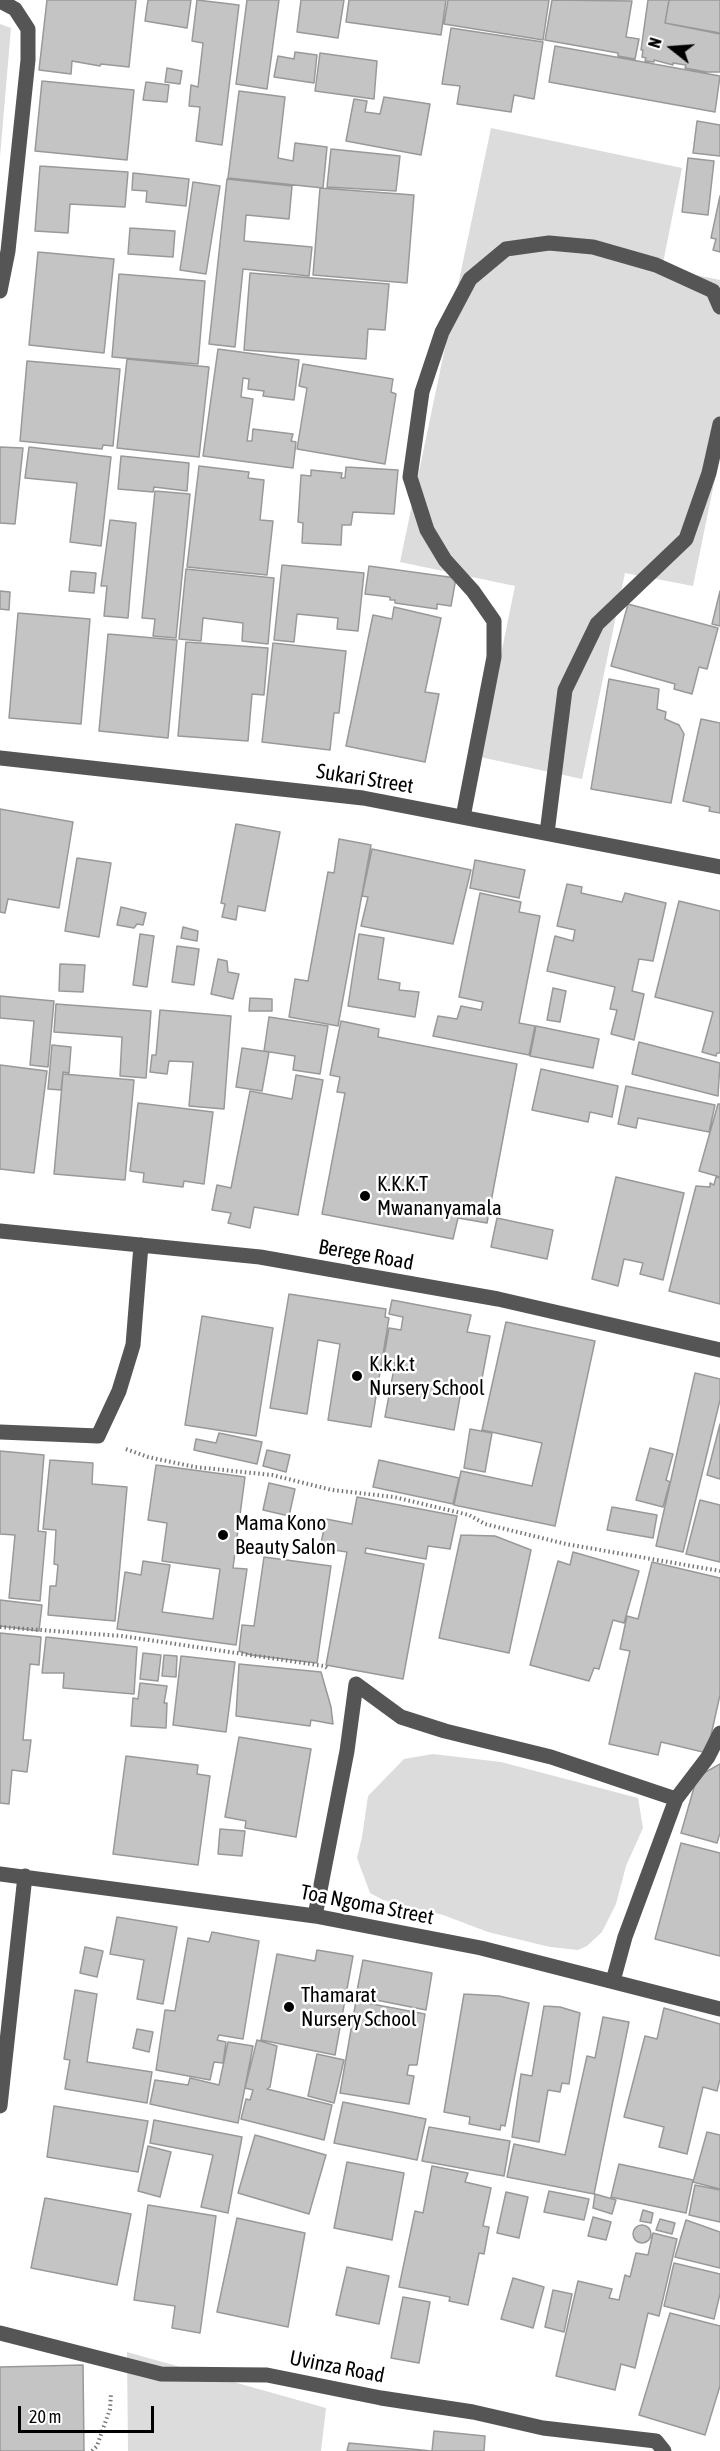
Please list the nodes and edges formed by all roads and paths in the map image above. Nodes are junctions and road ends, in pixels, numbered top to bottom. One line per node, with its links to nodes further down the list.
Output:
1 (0, 1): 2 (street)
2 (0, 291)
3 (720, 307): 6 (street)
4 (720, 424): 7 (street)
5 (0, 758): 6 (street, Sukari Street)
6 (463, 817): 7 (street, Sukari Street)
7 (547, 833): 8 (street, Sukari Street)
8 (720, 867)
9 (0, 1231): 10 (street, Berege Road)
10 (141, 1245): 11 (street, Berege Road); 13 (street)
11 (720, 1350)
12 (0, 1432): 13 (street)
13 (99, 1436): 14 (path)
14 (720, 1571)
15 (0, 1628): 16 (path)
16 (356, 1684): 18 (street); 21 (street)
17 (720, 1733): 18 (street)
18 (676, 1799): 22 (street)
19 (0, 1874): 20 (street, Toa Ngoma Street)
20 (25, 1876): 21 (street, Toa Ngoma Street); 24 (street)
21 (315, 1916): 22 (street, Toa Ngoma Street)
22 (613, 1981): 23 (street, Toa Ngoma Street)
23 (720, 2009)
24 (0, 2106)
25 (0, 2333): 26 (street, Uvinza Road)
26 (91, 2356): 27 (path); 28 (street, Uvinza Road)
27 (92, 2451)
28 (664, 2451)

